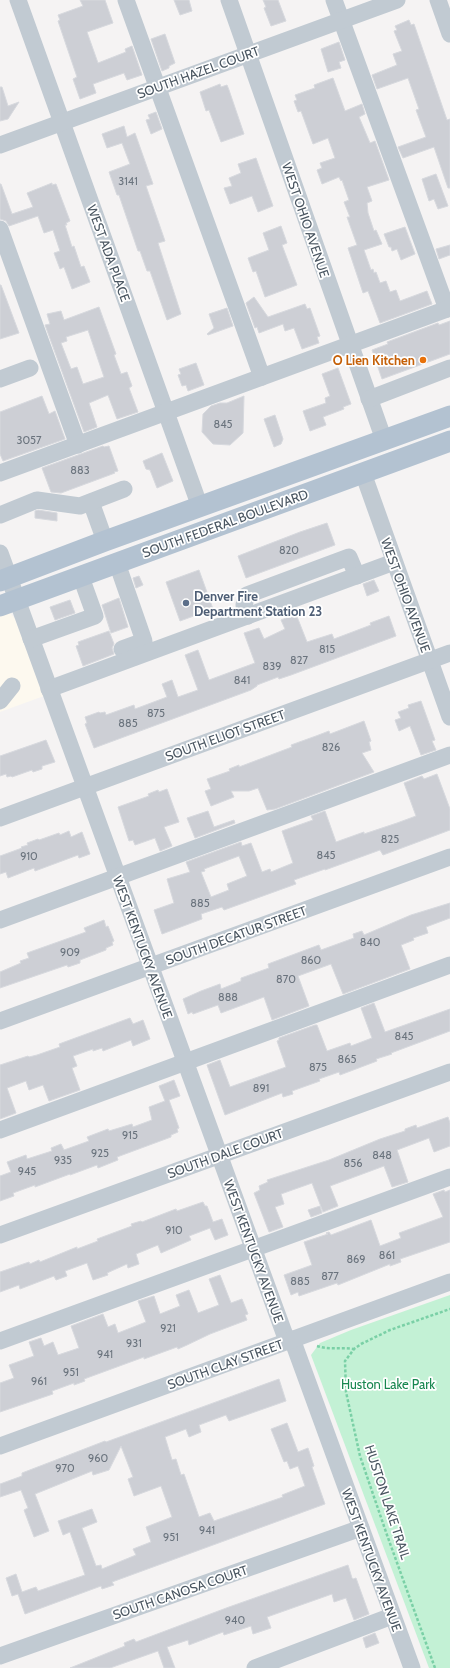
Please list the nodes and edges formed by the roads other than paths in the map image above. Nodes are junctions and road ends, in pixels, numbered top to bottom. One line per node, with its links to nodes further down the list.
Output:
1 (18, 0): 11 (street, WEST ADA PLACE)
2 (126, 0): 10 (street)
3 (228, 0): 9 (street, WEST OHIO AVENUE)
4 (334, 0): 7 (street)
5 (397, 0): 7 (street, SOUTH HAZEL COURT)
6 (438, 0): 8 (street)
7 (341, 20): 9 (street, SOUTH HAZEL COURT); 14 (street)
8 (450, 34)
9 (248, 54): 10 (street, SOUTH HAZEL COURT); 15 (street, WEST OHIO AVENUE)
10 (157, 87): 11 (street, SOUTH HAZEL COURT); 18 (street)
11 (62, 123): 12 (street, SOUTH HAZEL COURT); 21 (street, WEST ADA PLACE)
12 (0, 145)
13 (0, 229): 25 (street)
14 (448, 309): 15 (street)
15 (350, 345): 18 (street); 20 (street, WEST OHIO AVENUE)
16 (30, 368): 19 (street)
17 (450, 368): 20 (street)
18 (262, 377): 21 (street)
19 (0, 379)
20 (369, 398): 23 (street, WEST OHIO AVENUE)
21 (166, 412): 25 (street); 30 (street, WEST ADA PLACE)
22 (450, 416): 23 (main road, SOUTH FEDERAL BOULEVARD)
23 (384, 440): 30 (main road, SOUTH FEDERAL BOULEVARD)
24 (450, 441): 27 (main road, SOUTH FEDERAL BOULEVARD)
25 (78, 445): 26 (street)
26 (0, 473)
27 (363, 473): 34 (street, WEST OHIO AVENUE); 35 (main road, SOUTH FEDERAL BOULEVARD)
28 (124, 489): 29 (street)
29 (91, 502): 31 (street); 32 (street)
30 (200, 507): 32 (main road, SOUTH FEDERAL BOULEVARD)
31 (0, 515)
32 (104, 541): 37 (main road, SOUTH FEDERAL BOULEVARD)
33 (0, 553): 37 (street, WEST KENTUCKY AVENUE)
34 (394, 562): 40 (street); 43 (street, WEST OHIO AVENUE)
35 (117, 563): 36 (main road, SOUTH FEDERAL BOULEVARD); 40 (street)
36 (81, 576): 38 (main road, SOUTH FEDERAL BOULEVARD); 39 (street)
37 (4, 579): 38 (street, WEST KENTUCKY AVENUE)
38 (8, 603): 39 (street, WEST KENTUCKY AVENUE)
39 (31, 639): 45 (street, WEST KENTUCKY AVENUE)
40 (146, 647): 41 (street); 45 (street)
41 (122, 649)
42 (450, 653): 43 (street, SOUTH ELIOT STREET)
43 (430, 661): 47 (street, WEST OHIO AVENUE); 49 (street, SOUTH ELIOT STREET)
44 (12, 686): 46 (street)
45 (49, 689): 49 (street, WEST KENTUCKY AVENUE)
46 (0, 701)
47 (450, 717)
48 (450, 755): 52 (street)
49 (85, 786): 50 (street, SOUTH ELIOT STREET); 52 (street, WEST KENTUCKY AVENUE)
50 (0, 818)
51 (450, 857): 55 (street, SOUTH DECATUR STREET)
52 (118, 876): 53 (street); 55 (street, WEST KENTUCKY AVENUE)
53 (0, 920)
54 (450, 965): 57 (street)
55 (150, 966): 56 (street, SOUTH DECATUR STREET); 57 (street, WEST KENTUCKY AVENUE)
56 (0, 1021)
57 (185, 1062): 59 (street); 60 (street, WEST KENTUCKY AVENUE)
58 (450, 1072): 60 (street, SOUTH DALE COURT)
59 (0, 1130)
60 (219, 1156): 62 (street, SOUTH DALE COURT); 63 (street, WEST KENTUCKY AVENUE)
61 (450, 1177): 63 (street)
62 (0, 1235)
63 (253, 1249): 65 (street, WEST KENTUCKY AVENUE); 66 (street)
64 (450, 1282): 65 (street, SOUTH CLAY STREET)
65 (289, 1340): 67 (street, SOUTH CLAY STREET); 68 (street, WEST KENTUCKY AVENUE)
66 (0, 1341)
67 (0, 1446)
68 (360, 1528): 69 (street, WEST KENTUCKY AVENUE); 70 (street, SOUTH CANOSA COURT)
69 (392, 1616): 71 (street); 72 (street, WEST KENTUCKY AVENUE)
70 (0, 1656)
71 (255, 1668)
72 (412, 1668)

